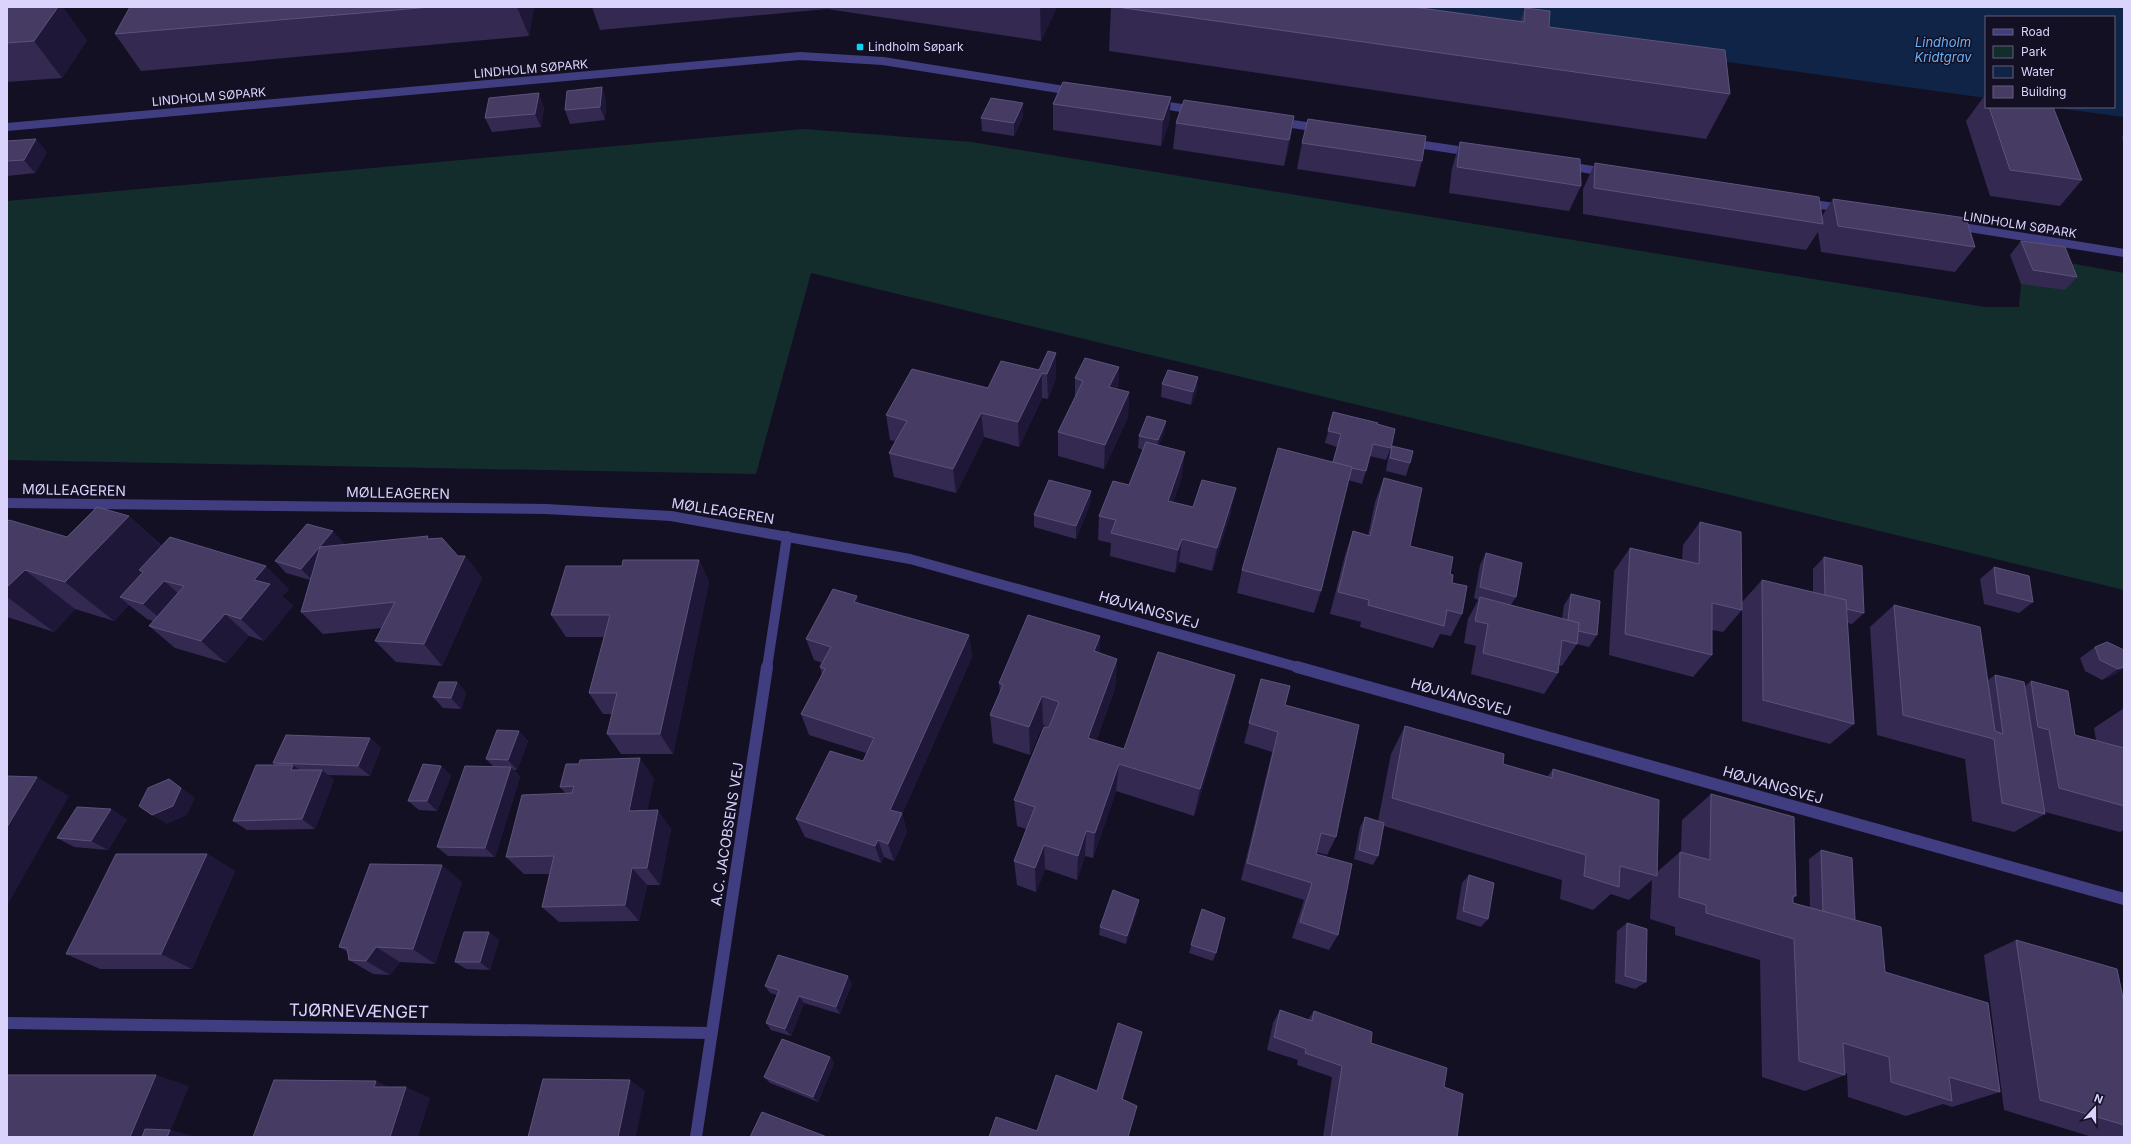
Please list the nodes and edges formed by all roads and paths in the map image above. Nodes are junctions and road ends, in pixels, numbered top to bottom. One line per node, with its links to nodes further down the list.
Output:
1 (1076, 92): 5 (street, LINDHOLM SØPARK)
2 (1144, 102): 3 (street)
3 (1206, 111)
4 (1267, 121): 6 (street)
5 (7, 127)
6 (1329, 130)
7 (1406, 142): 8 (street)
8 (1476, 152)
9 (1562, 165): 10 (street)
10 (1610, 173)
11 (1799, 202): 12 (street)
12 (1846, 209)
13 (1952, 225): 14 (street, LINDHOLM SØPARK)
14 (2124, 253)
15 (7, 503): 16 (street, MØLLEAGEREN)
16 (787, 536): 17 (street, HØJVANGSVEJ); 19 (street, A.C. JACOBSENS VEJ)
17 (2124, 899)
18 (7, 1023): 19 (street, TJØRNEVÆNGET)
19 (711, 1033): 20 (street, A.C. JACOBSENS VEJ)
20 (696, 1137)

